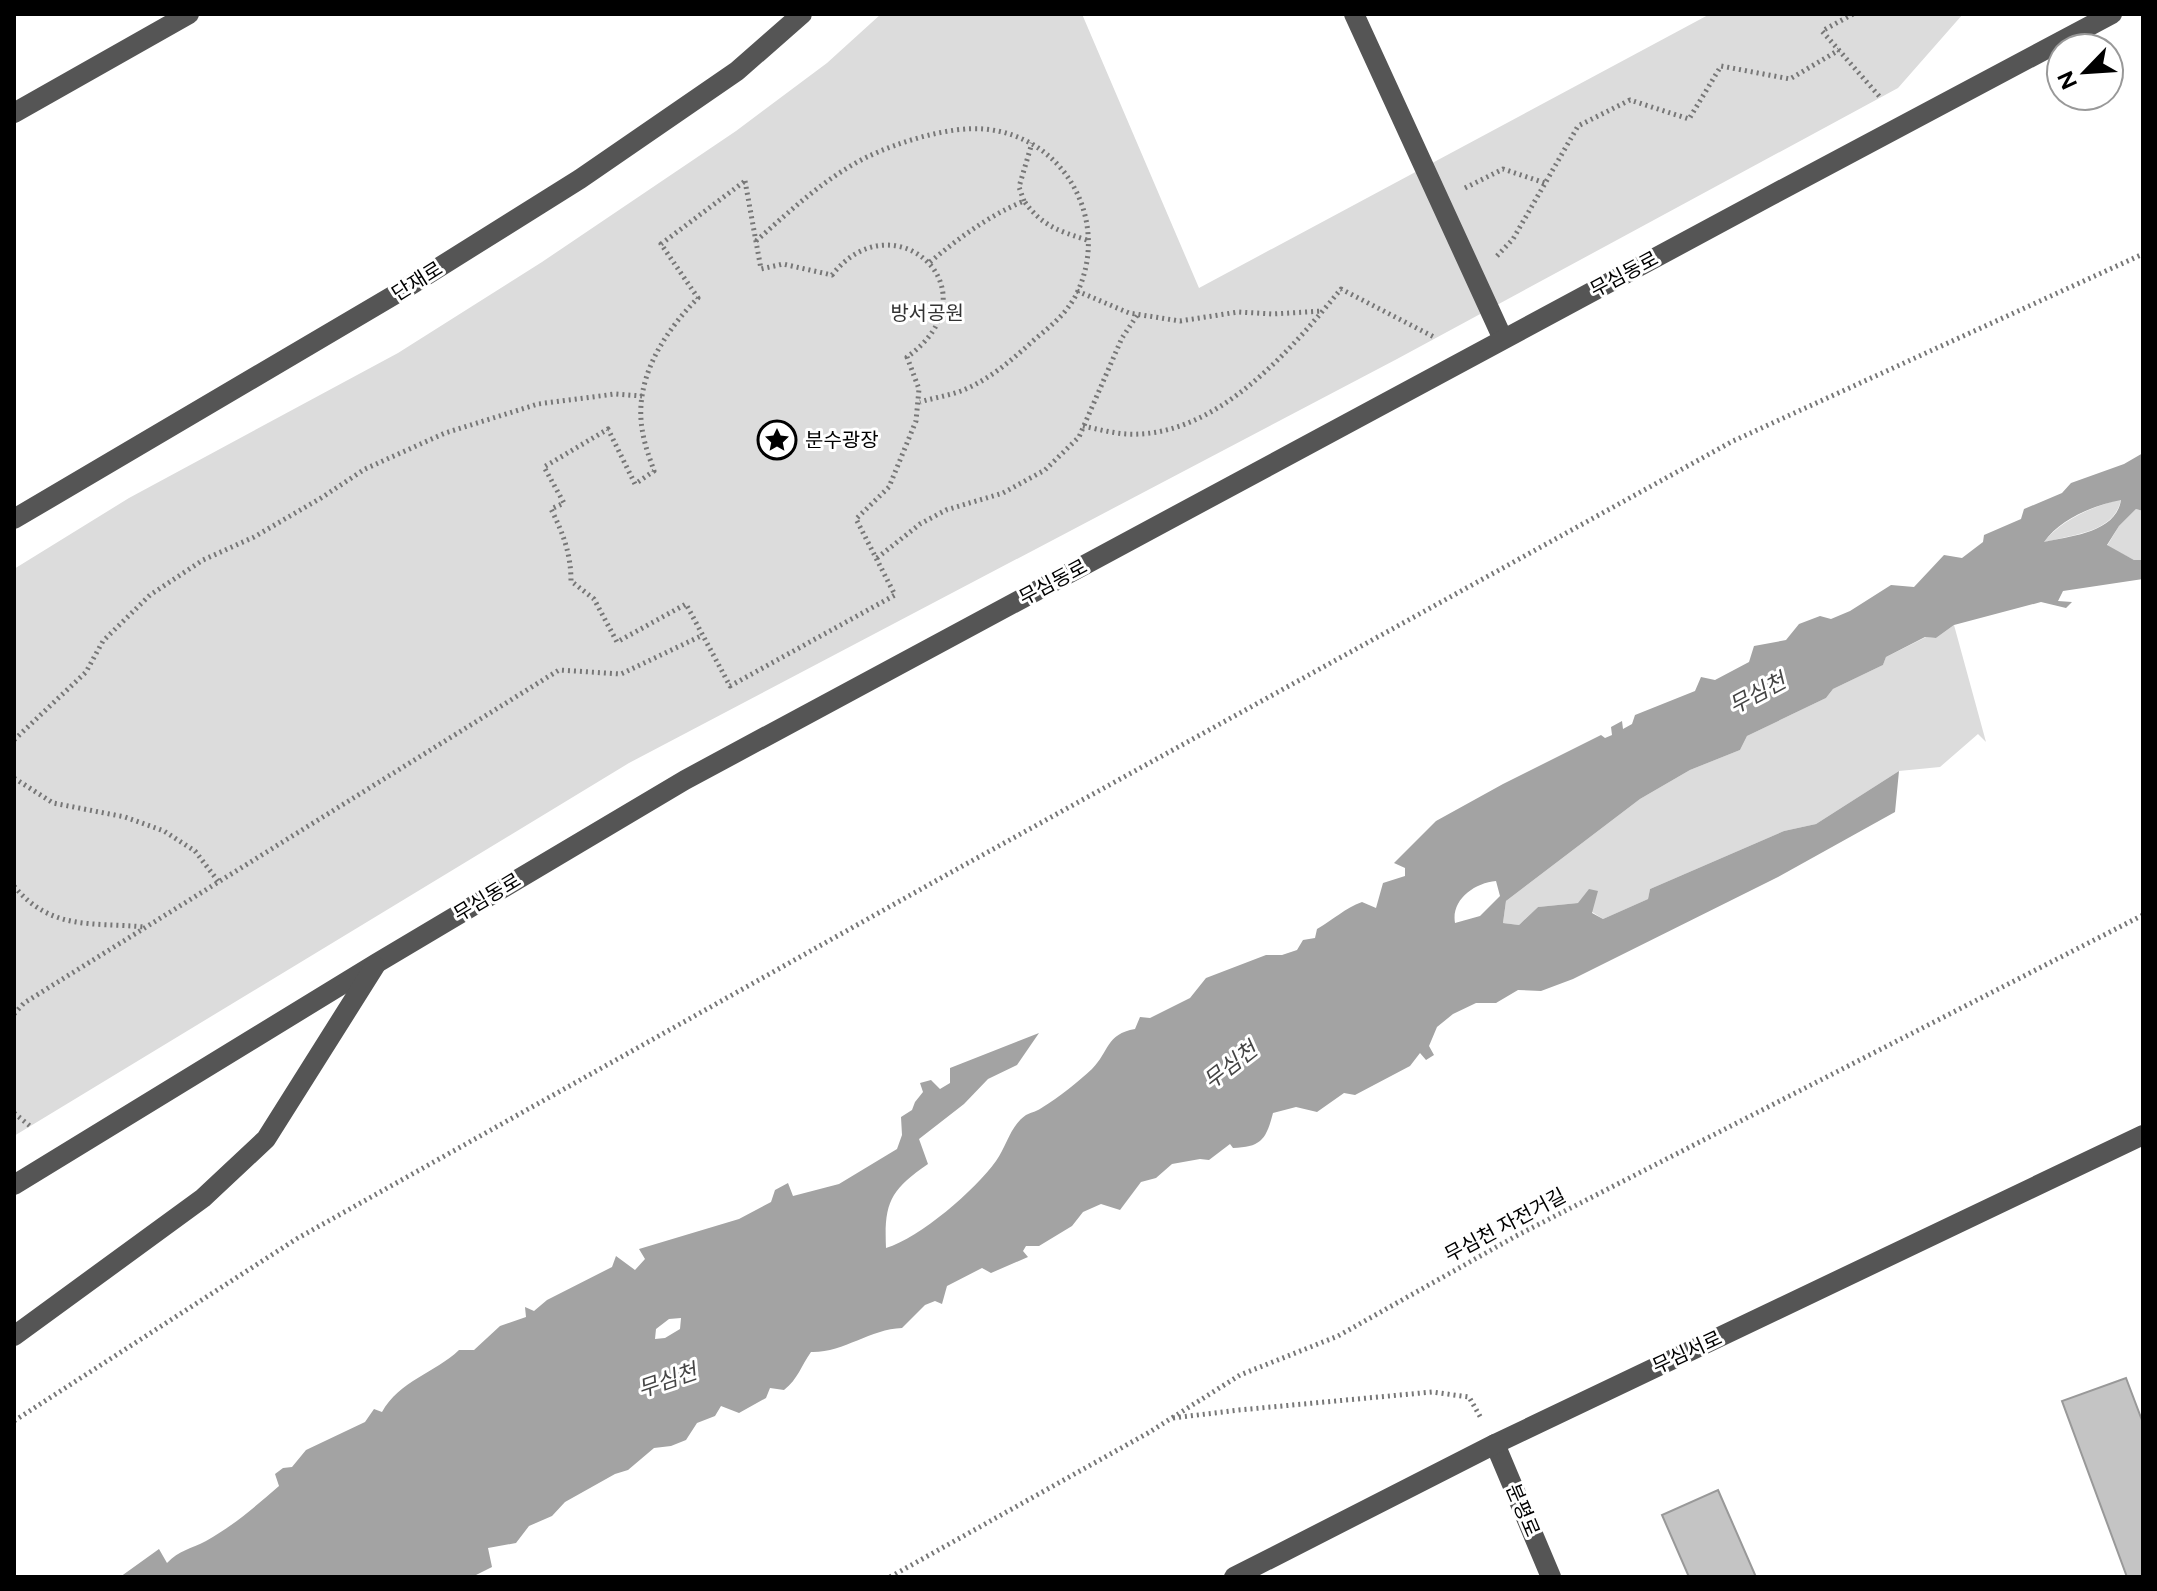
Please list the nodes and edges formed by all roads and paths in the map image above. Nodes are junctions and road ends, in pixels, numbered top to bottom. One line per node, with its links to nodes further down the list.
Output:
1 (189, 14): 8 (street)
2 (802, 14): 26 (street, 단재로)
3 (1354, 14): 11 (street)
4 (1853, 14): 6 (path)
5 (2112, 14): 22 (street, 무심동로)
6 (1839, 50): 7 (path); 10 (path)
7 (1880, 97)
8 (14, 113)
9 (1032, 143): 12 (path); 13 (path); 14 (path)
10 (1545, 183): 11 (path); 17 (path)
11 (1440, 200): 17 (street)
12 (1024, 201): 13 (path); 16 (path)
13 (1087, 240): 18 (path)
14 (756, 241)
15 (2143, 254): 43 (path)
16 (930, 262): 27 (path); 27 (path)
17 (1476, 278): 22 (street)
18 (1077, 291): 20 (path); 24 (path)
19 (1323, 311): 20 (path); 21 (path); 25 (path)
20 (1138, 314): 25 (path)
21 (1436, 338)
22 (1503, 339): 35 (street, 무심동로)
23 (642, 396): 29 (path)
24 (920, 402)
25 (1083, 426): 27 (path)
26 (14, 519)
27 (877, 558)
28 (703, 635): 31 (path)
29 (14, 740)
30 (14, 778): 31 (path)
31 (218, 881): 34 (path)
32 (14, 886): 34 (path)
33 (2143, 915): 42 (path, 무심천 자전거길)
34 (144, 927): 36 (path)
35 (377, 963): 40 (street, 무심동로); 41 (street)
36 (14, 1014)
37 (14, 1113): 38 (path)
38 (30, 1126)
39 (2143, 1135): 44 (street, 무심서로)
40 (14, 1185)
41 (14, 1336)
42 (1171, 1418): 44 (path); 45 (path, 무심천 자전거길)
43 (14, 1421)
44 (1495, 1444): 46 (street, 무심서로); 47 (street, 분평로)
45 (890, 1577)
46 (1234, 1577)
47 (1551, 1577)

